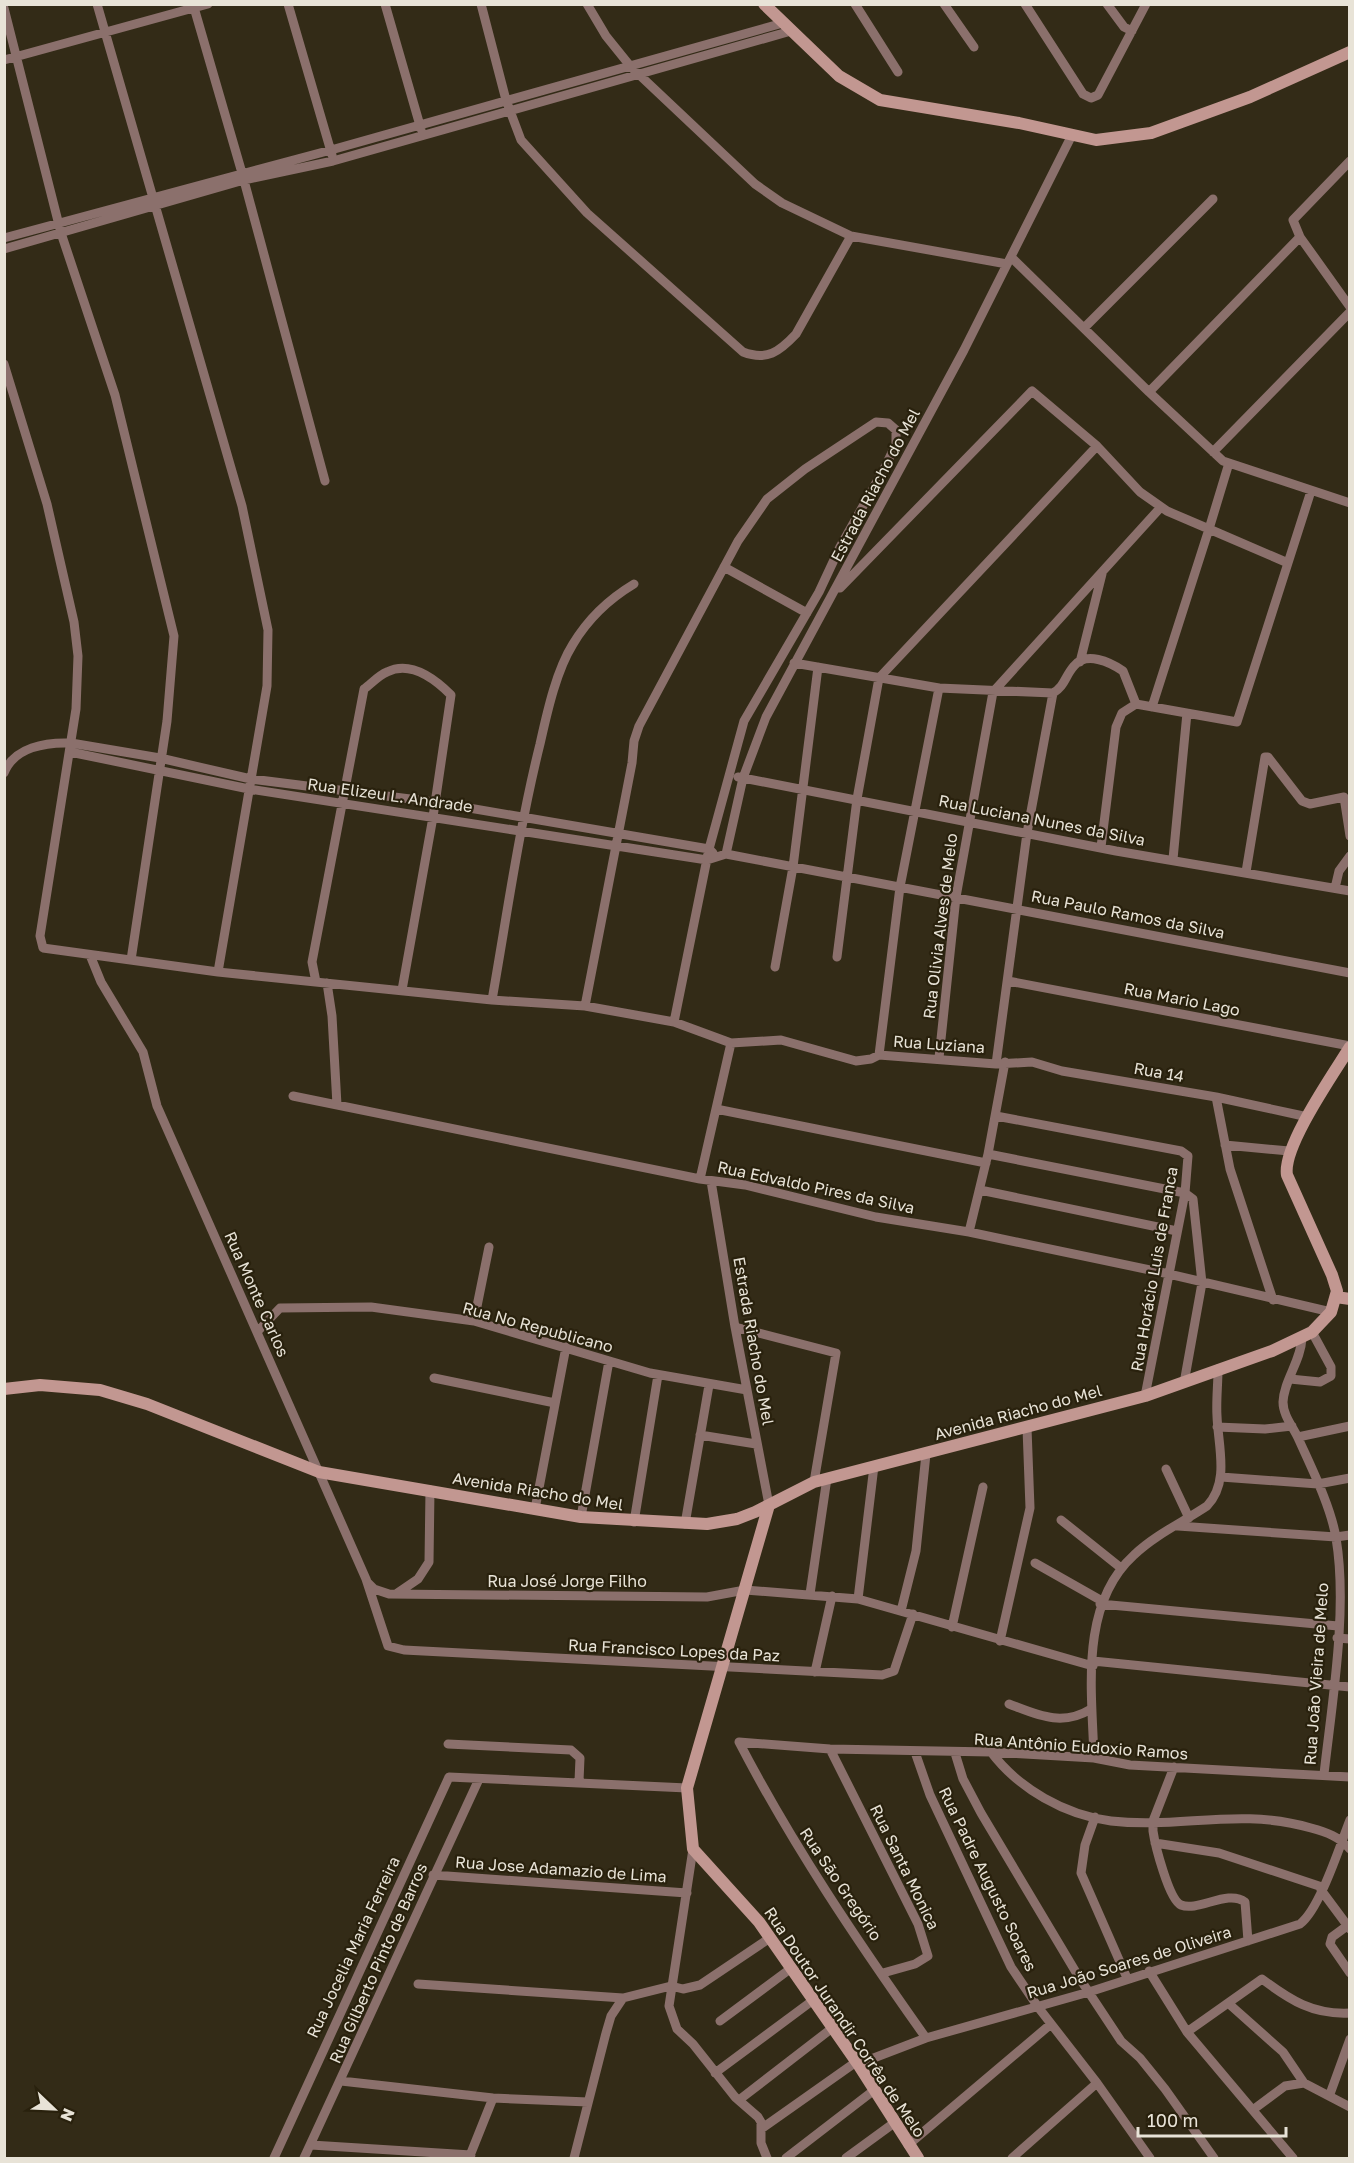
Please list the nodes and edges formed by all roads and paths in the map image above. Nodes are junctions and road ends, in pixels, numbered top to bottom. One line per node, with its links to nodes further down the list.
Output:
1 (97, 4): 17 (street)
2 (208, 4): 13 (street)
3 (288, 4): 29 (street)
4 (385, 4): 27 (street)
5 (481, 4): 25 (street)
6 (587, 4): 22 (street)
7 (764, 4): 15 (street)
8 (855, 4): 23 (street)
9 (944, 4): 18 (street)
10 (1025, 4): 16 (street)
11 (1107, 4): 16 (street)
12 (1146, 4): 16 (street)
13 (193, 6): 17 (street); 32 (street)
14 (4, 8): 20 (street)
15 (787, 27): 22 (street); 24 (street); 28 (street)
16 (1132, 31)
17 (104, 34): 20 (street); 34 (street)
18 (974, 47)
19 (1350, 52): 28 (street)
20 (17, 57): 21 (street); 35 (street)
21 (4, 60)
22 (631, 67): 24 (street); 25 (street)
23 (898, 72)
24 (640, 73): 26 (street); 36 (street)
25 (506, 100): 26 (street); 27 (street)
26 (510, 111): 27 (street); 36 (street)
27 (422, 130): 29 (street); 31 (street)
28 (1071, 137): 40 (street, Estrada Riacho do Mel)
29 (331, 150): 31 (street); 32 (street)
30 (1350, 160): 37 (street)
31 (333, 161): 32 (street)
32 (243, 176): 34 (street); 49 (street)
33 (1214, 199): 43 (street)
34 (154, 201): 35 (street); 76 (street)
35 (60, 228): 38 (street); 39 (street); 71 (street)
36 (851, 236): 40 (street)
37 (1300, 237): 41 (street); 45 (street)
38 (4, 238)
39 (4, 249)
40 (1009, 260): 43 (street); 58 (street, Estrada Riacho do Mel)
41 (1350, 307)
42 (1350, 312): 47 (street)
43 (1084, 328): 45 (street)
44 (4, 364): 70 (street)
45 (1149, 393): 47 (street)
46 (1098, 446): 52 (street); 58 (street); 63 (street)
47 (1213, 452): 48 (street)
48 (1229, 463): 50 (street); 53 (street)
49 (325, 481)
50 (1311, 490): 51 (street); 54 (street)
51 (1350, 503)
52 (1161, 507): 53 (street); 56 (street)
53 (1209, 529): 54 (street); 68 (street)
54 (1288, 563): 69 (street)
55 (724, 567): 59 (street); 59 (street); 88 (street)
56 (1103, 571): 60 (street); 65 (street)
57 (634, 584): 85 (street)
58 (830, 598): 61 (street, Estrada Riacho do Mel)
59 (807, 613): 74 (street)
60 (1080, 662): 66 (street); 67 (street)
61 (794, 663): 62 (street); 75 (street, Estrada Riacho do Mel)
62 (818, 667): 63 (street); 77 (street)
63 (879, 678): 64 (street); 80 (street)
64 (939, 688): 65 (street); 83 (street)
65 (993, 692): 66 (street); 86 (street, Rua Olivia Alves de Melo)
66 (1053, 693): 89 (street)
67 (1136, 704): 68 (street); 92 (street)
68 (1152, 707): 69 (street)
69 (1187, 713): 96 (street)
70 (70, 748): 71 (street, Rua Elizeu L. Andrade); 72 (street, Rua Elizeu L. Andrade); 73 (street); 106 (street)
71 (160, 758): 72 (street); 76 (street, Rua Elizeu L. Andrade)
72 (158, 769): 78 (street, Rua Elizeu L. Andrade); 108 (street)
73 (4, 773)
74 (730, 775): 75 (street, Rua Luciana Nunes da Silva); 93 (street)
75 (743, 778): 77 (street, Rua Luciana Nunes da Silva); 94 (street, Estrada Riacho do Mel)
76 (251, 779): 78 (street); 79 (street, Rua Elizeu L. Andrade)
77 (801, 788): 80 (street, Rua Luciana Nunes da Silva); 98 (street)
78 (249, 789): 82 (street, Rua Elizeu L. Andrade); 110 (street)
79 (346, 791): 81 (street, Rua Elizeu L. Andrade); 81 (street); 82 (street)
80 (857, 799): 83 (street, Rua Luciana Nunes da Silva); 100 (street)
81 (434, 802): 84 (street); 85 (street, Rua Elizeu L. Andrade)
82 (343, 804): 84 (street, Rua Elizeu L. Andrade); 113 (street)
83 (913, 810): 86 (street, Rua Luciana Nunes da Silva); 101 (street)
84 (433, 817): 87 (street, Rua Elizeu L. Andrade); 115 (street)
85 (524, 817): 87 (street); 88 (street, Rua Elizeu L. Andrade)
86 (969, 822): 89 (street, Rua Luciana Nunes da Silva); 104 (street, Rua Olivia Alves de Melo)
87 (522, 829): 91 (street, Rua Elizeu L. Andrade); 116 (street)
88 (618, 833): 91 (street); 93 (street, Rua Elizeu L. Andrade)
89 (1027, 833): 92 (street, Rua Luciana Nunes da Silva); 105 (street)
90 (1350, 836): 99 (street)
91 (615, 846): 97 (street, Rua Elizeu L. Andrade); 117 (street)
92 (1101, 847): 96 (street, Rua Luciana Nunes da Silva)
93 (709, 849): 94 (street); 97 (street)
94 (722, 855): 97 (street); 98 (street, Rua Paulo Ramos da Silva)
95 (1350, 856): 102 (street)
96 (1173, 859): 99 (street, Rua Luciana Nunes da Silva)
97 (707, 860): 118 (street)
98 (793, 867): 100 (street, Rua Paulo Ramos da Silva); 109 (street)
99 (1246, 872): 102 (street, Rua Luciana Nunes da Silva)
100 (848, 875): 101 (street, Rua Paulo Ramos da Silva); 107 (street)
101 (900, 887): 104 (street, Rua Paulo Ramos da Silva); 121 (street)
102 (1335, 888): 103 (street, Rua Luciana Nunes da Silva)
103 (1350, 891)
104 (956, 897): 105 (street, Rua Paulo Ramos da Silva); 122 (street, Rua Olivia Alves de Melo)
105 (1016, 908): 111 (street, Rua Paulo Ramos da Silva); 112 (street)
106 (90, 955): 108 (street); 148 (street, Rua Monte Carlos)
107 (837, 957)
108 (131, 960): 110 (street)
109 (775, 966)
110 (218, 972): 113 (street)
111 (1350, 973)
112 (1008, 981): 120 (street, Rua Mario Lago); 123 (street)
113 (316, 982): 114 (street)
114 (327, 983): 115 (street); 126 (street)
115 (402, 990): 116 (street)
116 (492, 1000): 117 (street)
117 (585, 1006): 118 (street)
118 (674, 1022): 119 (street)
119 (731, 1043): 121 (street, Rua Luziana); 127 (street)
120 (1350, 1046): 129 (street)
121 (879, 1055): 122 (street, Rua Luziana)
122 (939, 1058): 123 (street, Rua Luziana)
123 (1000, 1063): 125 (street, Rua 14); 128 (street)
124 (293, 1096): 126 (street, Rua Edvaldo Pires da Silva)
125 (1216, 1097): 129 (street, Rua 14); 130 (street)
126 (337, 1105): 133 (street, Rua Edvaldo Pires da Silva)
127 (716, 1109): 132 (street); 133 (street)
128 (996, 1116): 132 (street); 136 (street, Rua Horácio Luis de Franca)
129 (1308, 1117): 131 (street)
130 (1225, 1145): 131 (street); 144 (street)
131 (1289, 1151): 142 (street)
132 (987, 1159): 135 (street); 136 (street)
133 (700, 1179): 134 (street, Rua Edvaldo Pires da Silva)
134 (711, 1181): 138 (street, Rua Edvaldo Pires da Silva); 147 (street, Estrada Riacho do Mel)
135 (980, 1190): 137 (street); 138 (street)
136 (1185, 1193): 137 (street, Rua Horácio Luis de Franca); 141 (street)
137 (1177, 1231): 140 (street, Rua Horácio Luis de Franca)
138 (969, 1232): 140 (street, Rua Edvaldo Pires da Silva)
139 (489, 1247): 146 (street)
140 (1169, 1274): 141 (street, Rua Edvaldo Pires da Silva); 160 (street, Rua Horácio Luis de Franca)
141 (1202, 1283): 144 (street, Rua Edvaldo Pires da Silva); 156 (street)
142 (1336, 1298): 143 (street); 145 (street)
143 (1350, 1299)
144 (1273, 1300): 145 (street, Rua Edvaldo Pires da Silva)
145 (1331, 1312): 149 (street, Avenida Riacho do Mel)
146 (474, 1322): 148 (street, Rua No Republicano); 150 (street, Rua No Republicano)
147 (735, 1327): 159 (street, Estrada Riacho do Mel); 175 (street)
148 (257, 1332): 172 (street, Rua Monte Carlos)
149 (1307, 1335): 152 (street, Avenida Riacho do Mel); 155 (street, Rua João Vieira de Melo); 155 (street)
150 (566, 1347): 151 (street, Rua No Republicano); 161 (street)
151 (609, 1361): 153 (street, Rua No Republicano); 181 (street)
152 (1218, 1369): 156 (street, Avenida Riacho do Mel); 164 (street)
153 (658, 1375): 157 (street, Rua No Republicano); 184 (street)
154 (434, 1378): 161 (street)
155 (1290, 1379): 162 (street, Rua João Vieira de Melo)
156 (1184, 1383): 160 (street, Avenida Riacho do Mel)
157 (709, 1385): 159 (street, Rua No Republicano); 166 (street)
158 (4, 1389): 172 (street, Avenida Riacho do Mel)
159 (747, 1390): 168 (street, Estrada Riacho do Mel)
160 (1145, 1396): 165 (street, Avenida Riacho do Mel)
161 (555, 1403): 180 (street)
162 (1292, 1426): 164 (street); 167 (street, Rua João Vieira de Melo)
163 (1350, 1426): 167 (street)
164 (1217, 1427): 173 (street)
165 (1027, 1428): 169 (street, Avenida Riacho do Mel); 207 (street)
166 (699, 1435): 168 (street); 185 (street)
167 (1298, 1437): 176 (street, Rua João Vieira de Melo)
168 (756, 1444): 179 (street, Estrada Riacho do Mel)
169 (926, 1454): 170 (street, Avenida Riacho do Mel); 201 (street)
170 (874, 1466): 175 (street, Avenida Riacho do Mel); 198 (street)
171 (1166, 1469): 182 (street)
172 (319, 1472): 178 (street, Avenida Riacho do Mel); 191 (street, Rua Monte Carlos)
173 (1221, 1477): 176 (street); 182 (street)
174 (1350, 1478): 176 (street)
175 (821, 1480): 179 (street, Avenida Riacho do Mel); 196 (street)
176 (1318, 1484): 188 (street, Rua João Vieira de Melo)
177 (983, 1487): 204 (street)
178 (430, 1490): 180 (street, Avenida Riacho do Mel); 195 (street)
179 (769, 1505): 185 (street, Avenida Riacho do Mel); 194 (street)
180 (535, 1509): 181 (street, Avenida Riacho do Mel)
181 (581, 1517): 184 (street, Avenida Riacho do Mel)
182 (1189, 1518): 186 (street)
183 (1061, 1520): 190 (street)
184 (634, 1522): 185 (street, Avenida Riacho do Mel)
185 (685, 1524)
186 (1177, 1526): 188 (street); 190 (street)
187 (1350, 1535): 188 (street)
188 (1336, 1537): 193 (street, Rua João Vieira de Melo)
189 (1035, 1563): 199 (street)
190 (1121, 1568): 199 (street)
191 (367, 1582): 195 (street, Rua José Jorge Filho); 200 (street, Rua Monte Carlos)
192 (1350, 1584): 193 (street)
193 (1339, 1585): 203 (street, Rua João Vieira de Melo)
194 (745, 1590): 195 (street, Rua José Jorge Filho); 196 (street, Rua José Jorge Filho); 210 (street)
195 (392, 1594): 200 (street)
196 (810, 1594): 197 (street, Rua José Jorge Filho)
197 (832, 1596): 198 (street, Rua José Jorge Filho); 211 (street)
198 (858, 1599): 201 (street, Rua José Jorge Filho)
199 (1101, 1602): 203 (street); 209 (street)
200 (375, 1606): 208 (street, Rua Monte Carlos)
201 (901, 1611): 202 (street, Rua José Jorge Filho)
202 (913, 1614): 204 (street, Rua José Jorge Filho); 211 (street, Rua Francisco Lopes da Paz)
203 (1338, 1626): 205 (street, Rua João Vieira de Melo)
204 (952, 1627): 207 (street, Rua José Jorge Filho)
205 (1337, 1638): 206 (street); 212 (street, Rua João Vieira de Melo)
206 (1350, 1639)
207 (1000, 1641): 209 (street, Rua José Jorge Filho)
208 (392, 1648): 210 (street, Rua Francisco Lopes da Paz)
209 (1093, 1663): 212 (street, Rua José Jorge Filho); 215 (street)
210 (720, 1668): 211 (street, Rua Francisco Lopes da Paz); 228 (street)
211 (814, 1672)
212 (1333, 1684): 213 (street, Rua José Jorge Filho); 224 (street, Rua João Vieira de Melo)
213 (1350, 1687)
214 (1009, 1704): 215 (street)
215 (1091, 1709): 222 (street)
216 (739, 1742): 218 (street, Rua Antônio Eudoxio Ramos); 244 (street, Rua São Gregório)
217 (448, 1744): 227 (street)
218 (830, 1749): 219 (street, Rua Antônio Eudoxio Ramos); 244 (street, Rua Santa Monica)
219 (915, 1752): 221 (street, Rua Antônio Eudoxio Ramos); 253 (street, Rua Padre Augusto Soares)
220 (991, 1752): 221 (street, Rua Antônio Eudoxio Ramos); 222 (street, Rua Antônio Eudoxio Ramos); 229 (street)
221 (955, 1753): 249 (street)
222 (1094, 1758): 223 (street, Rua Antônio Eudoxio Ramos)
223 (1174, 1767): 224 (street, Rua Antônio Eudoxio Ramos); 230 (street)
224 (1324, 1774): 225 (street, Rua Antônio Eudoxio Ramos)
225 (1350, 1777)
226 (479, 1779): 227 (street); 236 (street, Rua Gilberto Pinto de Barros); 278 (street, Rua Jocelia Maria Ferreira)
227 (579, 1781): 228 (street)
228 (687, 1788): 234 (street)
229 (1095, 1817): 230 (street); 246 (street)
230 (1153, 1821): 232 (street); 233 (street)
231 (1350, 1821): 232 (street, Rua João Soares de Oliveira)
232 (1343, 1840): 235 (street); 237 (street, Rua João Soares de Oliveira)
233 (1155, 1843): 237 (street); 241 (street)
234 (693, 1849): 238 (street); 240 (street, Rua Doutor Jurandir Corrêa de Melo)
235 (1350, 1849)
236 (433, 1875): 238 (street, Rua Jose Adamazio de Lima); 263 (street, Rua Gilberto Pinto de Barros)
237 (1322, 1888): 239 (street); 241 (street, Rua João Soares de Oliveira)
238 (687, 1893): 248 (street)
239 (1348, 1928): 245 (street)
240 (770, 1938): 242 (street, Rua Doutor Jurandir Corrêa de Melo); 248 (street)
241 (1248, 1941): 243 (street, Rua João Soares de Oliveira)
242 (790, 1969): 251 (street, Rua Doutor Jurandir Corrêa de Melo); 255 (street)
243 (1149, 1971): 246 (street, Rua João Soares de Oliveira); 258 (street)
244 (883, 1973): 259 (street, Rua São Gregório)
245 (1350, 1973)
246 (1127, 1978): 249 (street, Rua João Soares de Oliveira)
247 (418, 1984): 250 (street)
248 (671, 1986): 250 (street); 262 (street)
249 (1089, 1992): 253 (street, Rua João Soares de Oliveira); 287 (street)
250 (623, 1998): 270 (street)
251 (812, 2001): 257 (street, Rua Doutor Jurandir Corrêa de Melo); 262 (street)
252 (1228, 2003): 254 (street); 258 (street); 265 (street)
253 (1038, 2007): 256 (street, Rua Padre Augusto Soares); 259 (street, Rua João Soares de Oliveira)
254 (1350, 2013)
255 (720, 2021)
256 (1051, 2024): 264 (street, Rua Padre Augusto Soares); 276 (street)
257 (831, 2029): 261 (street, Rua Doutor Jurandir Corrêa de Melo); 269 (street)
258 (1187, 2032): 272 (street)
259 (926, 2038): 261 (street, Rua João Soares de Oliveira)
260 (1350, 2039): 267 (street)
261 (857, 2063): 266 (street, Rua Doutor Jurandir Corrêa de Melo); 274 (street, Rua João Soares de Oliveira)
262 (716, 2073): 269 (street)
263 (341, 2081): 268 (street); 275 (street, Rua Gilberto Pinto de Barros)
264 (1097, 2083): 285 (street); 286 (street, Rua Padre Augusto Soares)
265 (1304, 2083): 267 (street); 272 (street)
266 (873, 2091): 273 (street, Rua Doutor Jurandir Corrêa de Melo); 282 (street)
267 (1330, 2094): 271 (street)
268 (493, 2098): 270 (street); 277 (street)
269 (739, 2100): 274 (street)
270 (588, 2102): 280 (street)
271 (1350, 2107)
272 (1254, 2109): 288 (street)
273 (894, 2123): 276 (street, Rua Doutor Jurandir Corrêa de Melo); 283 (street)
274 (761, 2129): 281 (street)
275 (311, 2145): 277 (street); 279 (street, Rua Gilberto Pinto de Barros)
276 (908, 2145): 284 (street, Rua Doutor Jurandir Corrêa de Melo)
277 (470, 2157)
278 (274, 2158)
279 (304, 2158)
280 (574, 2158)
281 (768, 2158)
282 (786, 2158)
283 (846, 2158)
284 (918, 2158)
285 (1012, 2158)
286 (1150, 2158)
287 (1214, 2158)
288 (1293, 2158)

